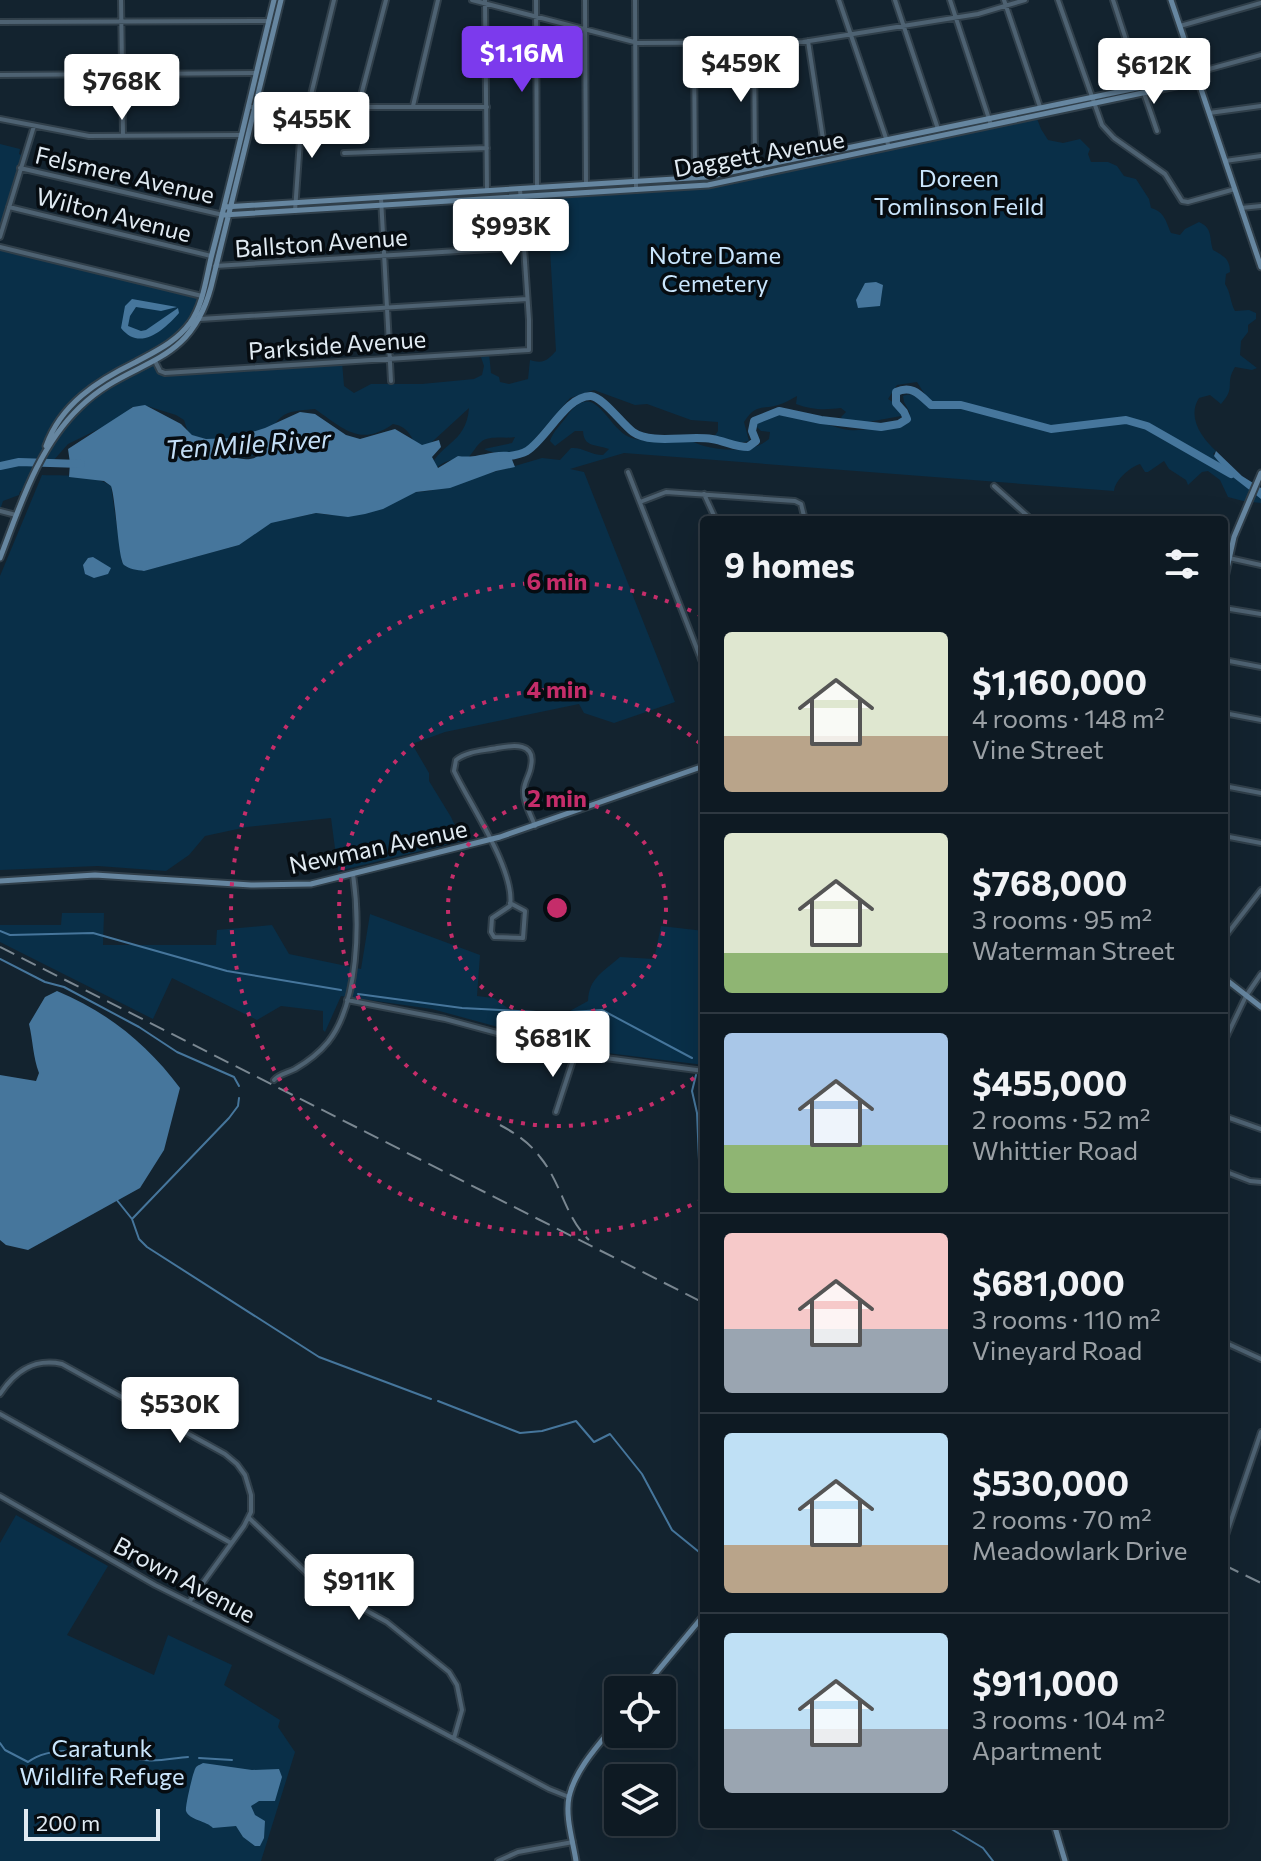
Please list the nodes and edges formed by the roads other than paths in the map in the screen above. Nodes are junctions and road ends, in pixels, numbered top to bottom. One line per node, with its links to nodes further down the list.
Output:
1 (121, 0): 26 (street)
2 (274, 0): 24 (main road)
3 (281, 0): 45 (main road)
4 (334, 0): 46 (street)
5 (386, 0): 47 (street)
6 (438, 0): 48 (street)
7 (472, 0): 19 (street)
8 (536, 0): 22 (street)
9 (585, 0): 29 (street)
10 (635, 0): 33 (street)
11 (839, 0): 30 (street)
12 (895, 0): 27 (street)
13 (950, 0): 23 (street)
14 (1004, 0): 21 (street)
15 (1025, 0): 21 (street)
16 (1058, 0): 42 (street)
17 (1113, 0): 40 (street)
18 (1171, 0): 28 (main road)
19 (486, 2): 22 (street); 49 (street)
20 (1261, 3): 28 (street)
21 (1006, 7): 23 (street); 50 (street)
22 (536, 17): 29 (street); 73 (street)
23 (955, 18): 27 (street); 52 (street)
24 (269, 21): 26 (street); 36 (main road)
25 (0, 22): 26 (street)
26 (122, 22): 37 (street)
27 (904, 26): 30 (street); 56 (street)
28 (1180, 26): 39 (main road)
29 (585, 30): 33 (street); 72 (street)
30 (851, 34): 32 (street); 60 (street)
31 (754, 41): 32 (street); 34 (street); 67 (street)
32 (808, 41): 63 (street)
33 (635, 42): 34 (street); 71 (street)
34 (694, 42): 70 (street)
35 (1261, 55): 39 (street, Daggett Avenue)
36 (256, 73): 37 (street); 45 (main road)
37 (122, 74): 38 (street); 59 (street)
38 (0, 75)
39 (1196, 76): 40 (main road, Daggett Avenue); 41 (main road, Daggett Avenue); 51 (main road)
40 (1141, 86): 42 (main road, Daggett Avenue)
41 (1144, 93): 43 (main road, Daggett Avenue); 57 (street)
42 (1091, 96): 43 (street); 50 (main road, Daggett Avenue)
43 (1093, 104): 54 (main road, Daggett Avenue); 75 (street)
44 (1261, 106): 51 (street)
45 (251, 107): 46 (street); 58 (main road); 85 (main road)
46 (305, 107): 47 (street); 80 (street)
47 (358, 107): 48 (street)
48 (412, 107): 49 (street)
49 (487, 107): 62 (street)
50 (1040, 107): 52 (main road, Daggett Avenue)
51 (1209, 113): 66 (main road)
52 (989, 117): 54 (street); 56 (main road, Daggett Avenue)
53 (0, 119): 55 (street)
54 (991, 125): 61 (main road, Daggett Avenue)
55 (34, 126): 59 (street); 68 (street)
56 (938, 129): 60 (main road, Daggett Avenue)
57 (1157, 131)
58 (241, 135): 59 (street); 85 (main road)
59 (123, 136)
60 (886, 139): 61 (street); 63 (main road, Daggett Avenue)
61 (889, 147): 69 (main road, Daggett Avenue)
62 (487, 148): 64 (street); 77 (street)
63 (825, 152): 67 (main road, Daggett Avenue)
64 (344, 153)
65 (1261, 156): 66 (street)
66 (1225, 161): 75 (main road)
67 (755, 167): 69 (street); 70 (main road, Daggett Avenue)
68 (20, 168): 83 (street); 85 (street, Felsmere Avenue)
69 (756, 175): 76 (main road, Daggett Avenue)
70 (695, 178): 71 (main road, Daggett Avenue)
71 (636, 182): 72 (main road, Daggett Avenue); 76 (street)
72 (586, 185): 73 (main road, Daggett Avenue)
73 (537, 188): 74 (main road, Daggett Avenue)
74 (520, 189): 77 (main road, Daggett Avenue); 78 (street)
75 (1235, 189): 84 (main road)
76 (636, 190): 78 (main road, Daggett Avenue)
77 (487, 191): 79 (main road, Daggett Avenue)
78 (521, 197): 81 (main road, Daggett Avenue); 89 (street)
79 (381, 198): 80 (main road, Daggett Avenue); 81 (street)
80 (296, 203): 85 (main road, Daggett Avenue); 86 (street)
81 (381, 206): 86 (main road, Daggett Avenue); 91 (street)
82 (1261, 206): 84 (street)
83 (9, 207): 87 (street); 90 (street, Wilton Avenue)
84 (1241, 208): 92 (main road)
85 (226, 211): 86 (main road, Daggett Avenue); 90 (main road); 93 (main road)
86 (295, 211)
87 (0, 237)
88 (0, 247): 95 (street)
89 (524, 247): 91 (street, Ballston Avenue); 96 (street)
90 (211, 256): 95 (main road)
91 (384, 256): 93 (street, Ballston Avenue); 97 (street)
92 (1260, 257): 94 (main road)
93 (215, 266): 98 (main road)
94 (1261, 267)
95 (202, 296): 102 (main road)
96 (527, 299): 97 (street); 99 (street, Parkside Avenue)
97 (387, 308): 98 (street); 99 (street)
98 (200, 319): 100 (main road)
99 (390, 359): 100 (street, Parkside Avenue); 101 (street)
100 (155, 361): 102 (main road)
101 (391, 381)
102 (43, 455): 109 (main road)
103 (628, 472): 107 (street)
104 (1260, 476): 114 (main road)
105 (994, 486): 112 (street)
106 (704, 494): 107 (street); 110 (street); 111 (street)
107 (640, 502): 119 (street)
108 (0, 511): 109 (street)
109 (16, 515): 113 (main road)
110 (714, 516)
111 (804, 516)
112 (1027, 516)
113 (0, 558)
114 (1229, 558): 115 (main road); 116 (street)
115 (1228, 563)
116 (1261, 565)
117 (1228, 609): 118 (street)
118 (1261, 614)
119 (700, 657)
120 (1228, 661): 121 (street)
121 (1261, 667)
122 (1228, 714): 123 (street)
123 (1261, 720)
124 (700, 767): 127 (main road, Newman Avenue)
125 (1228, 787): 126 (street)
126 (1261, 793)
127 (535, 826): 129 (main road, Newman Avenue); 129 (street)
128 (1228, 837): 130 (street)
129 (490, 839): 131 (main road, Newman Avenue); 134 (street)
130 (1261, 843)
131 (353, 874): 132 (main road, Newman Avenue); 139 (street)
132 (0, 881)
133 (1261, 890): 135 (street)
134 (510, 903): 134 (street)
135 (1228, 933)
136 (1261, 974): 138 (street)
137 (1228, 981): 138 (main road)
138 (1246, 996): 140 (main road); 141 (street)
139 (347, 1000): 142 (street); 144 (street)
140 (1261, 1007)
141 (1228, 1034)
142 (575, 1054): 143 (street); 145 (street)
143 (700, 1070)
144 (274, 1080)
145 (556, 1112)
146 (1228, 1117): 147 (street)
147 (1261, 1129)
148 (1228, 1173): 149 (street)
149 (1261, 1182)
150 (1228, 1344): 151 (street)
151 (1261, 1359)
152 (0, 1394): 156 (street)
153 (0, 1414): 158 (street)
154 (1261, 1432): 157 (street)
155 (0, 1496): 159 (street, Brown Avenue)
156 (249, 1518): 158 (street); 162 (street)
157 (1228, 1529)
158 (231, 1543): 159 (street)
159 (189, 1602): 162 (street, Brown Avenue)
160 (700, 1620): 161 (main road)
161 (654, 1676)
162 (454, 1738): 164 (street, Brown Avenue)
163 (604, 1740): 164 (main road)
164 (569, 1797): 166 (main road)
165 (1055, 1828): 169 (main road)
166 (573, 1842): 167 (street); 168 (main road)
167 (498, 1861)
168 (576, 1861)
169 (1065, 1861)

